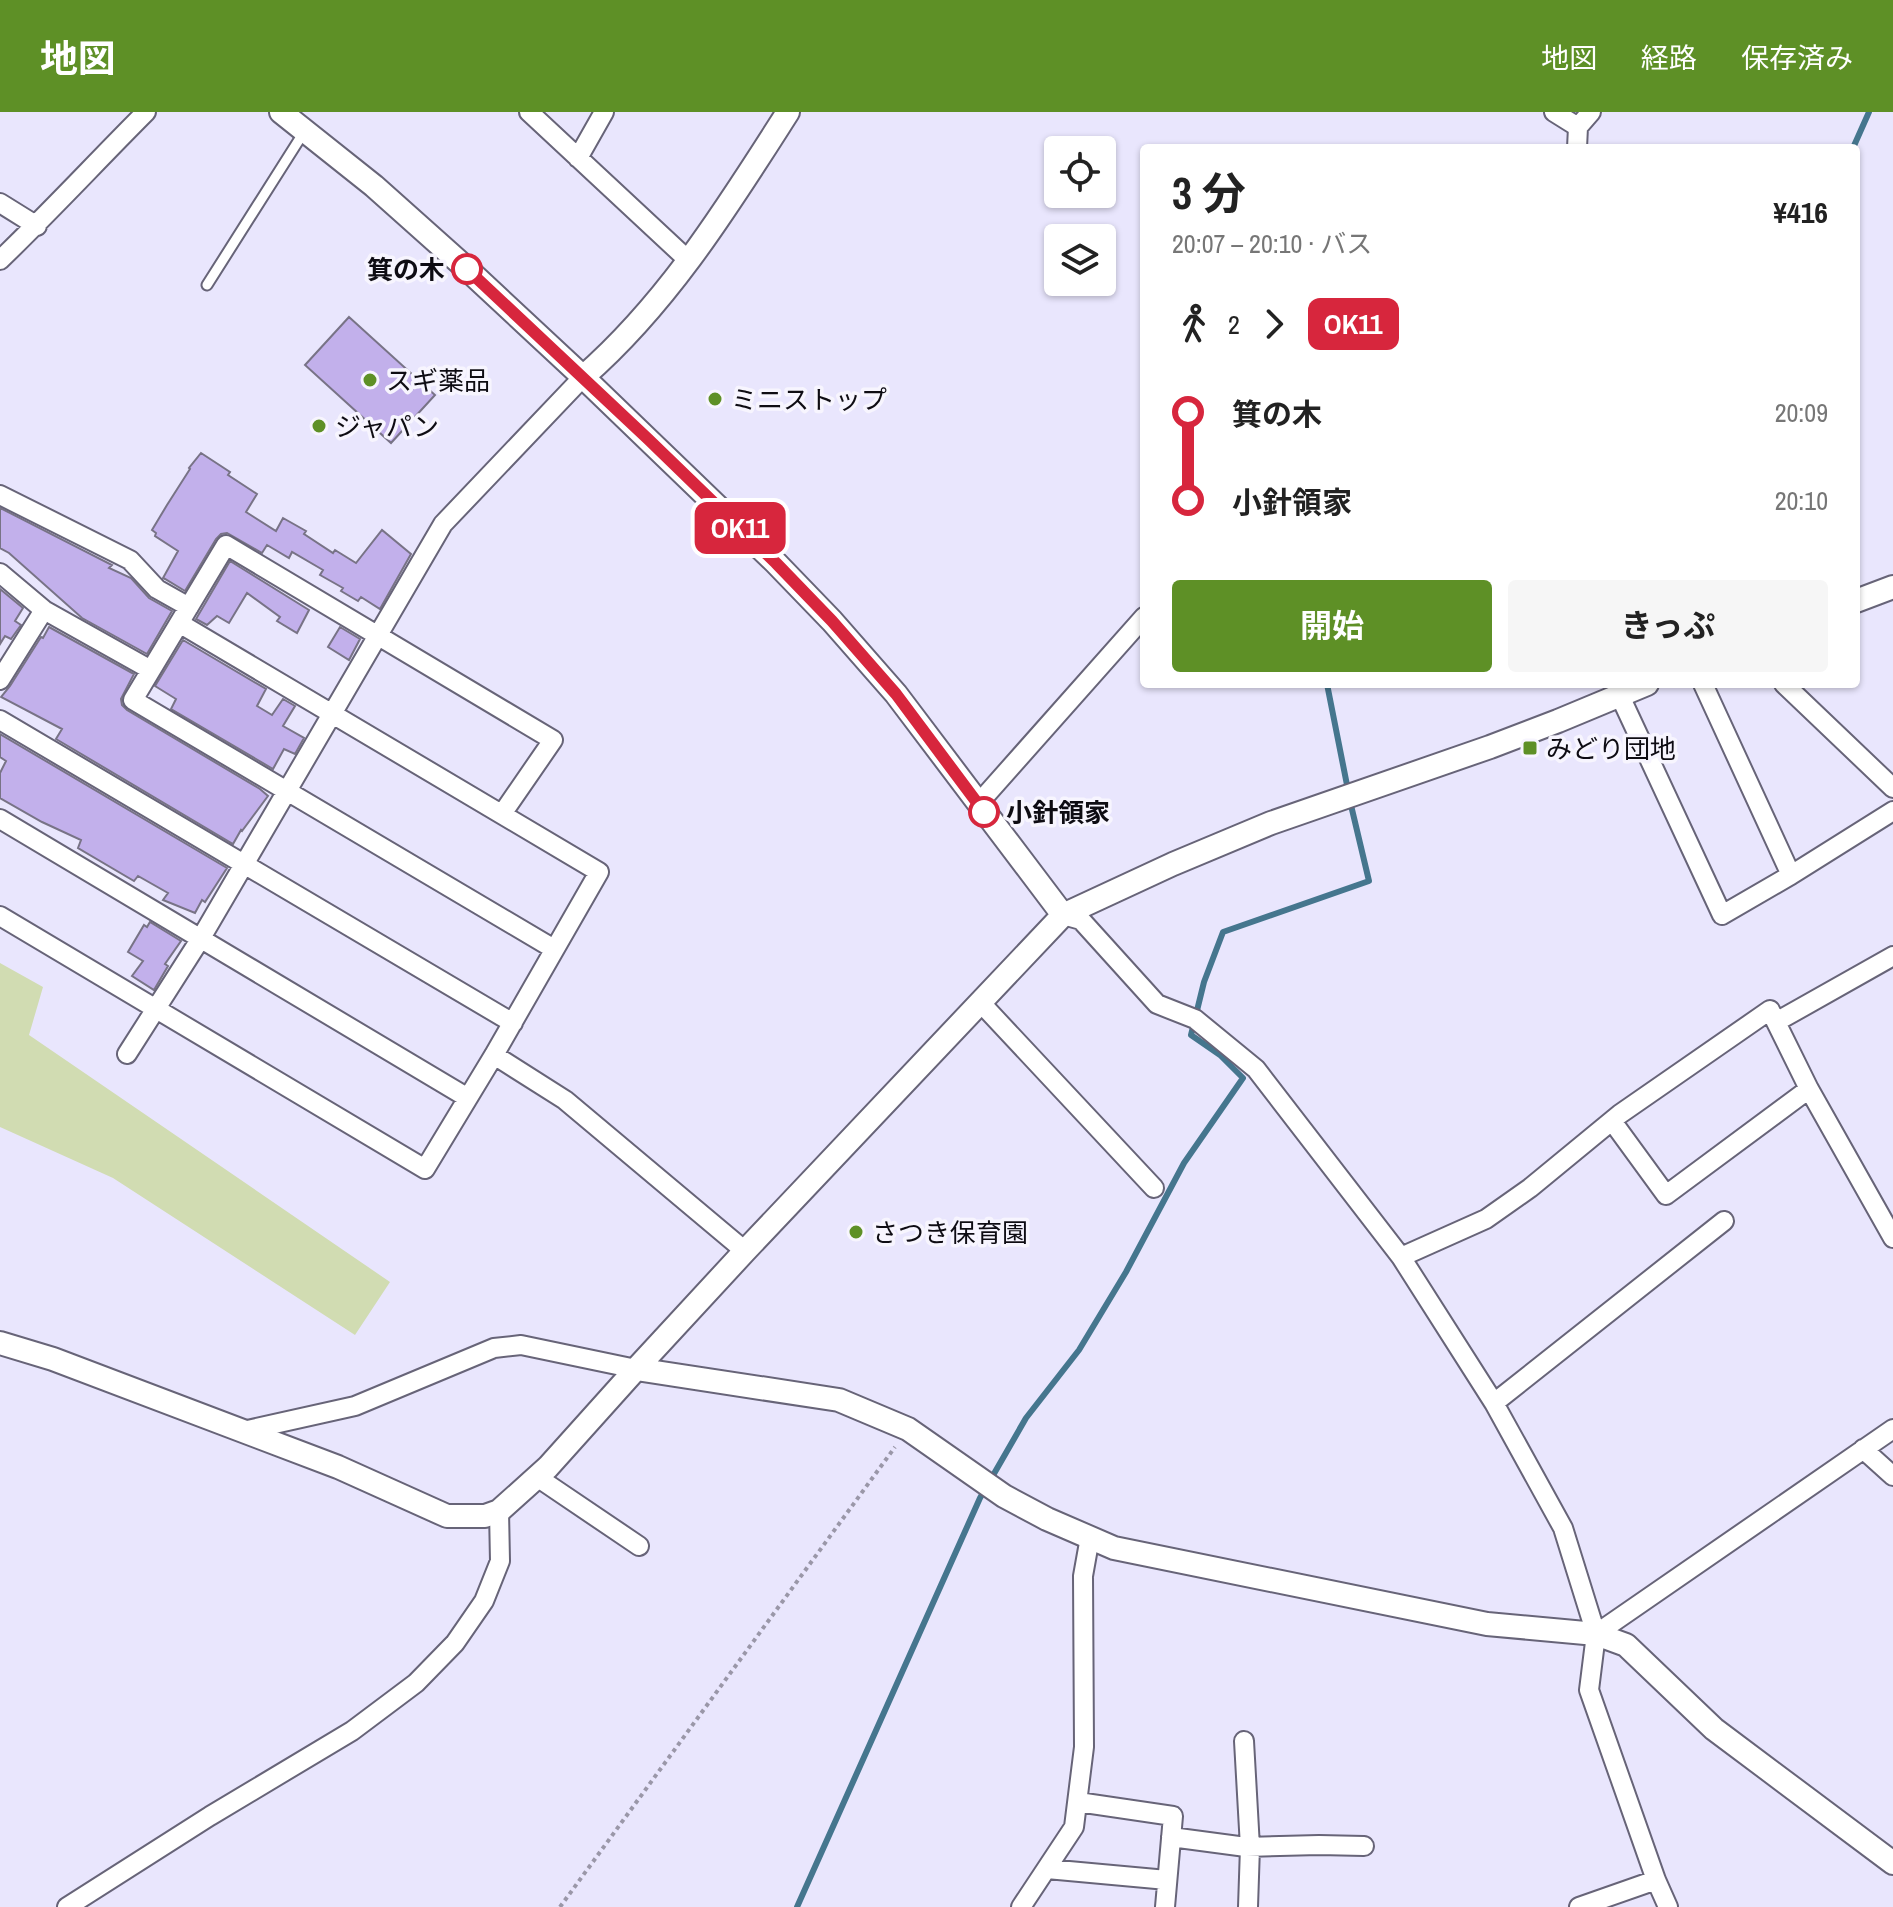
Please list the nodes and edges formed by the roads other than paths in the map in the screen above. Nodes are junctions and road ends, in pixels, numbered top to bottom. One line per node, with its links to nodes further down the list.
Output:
1 (146, 112): 13 (street)
2 (281, 112): 9 (street)
3 (529, 112): 11 (street)
4 (604, 112): 11 (street)
5 (788, 112): 15 (street)
6 (1554, 112): 8 (street)
7 (1591, 112): 8 (street)
8 (1578, 127): 10 (street)
9 (305, 131): 16 (lane); 17 (street)
10 (1577, 144)
11 (578, 158): 15 (street)
12 (0, 203): 13 (street)
13 (37, 226): 14 (street)
14 (0, 260)
15 (688, 260): 17 (street)
16 (207, 285)
17 (583, 377): 25 (street); 36 (street)
18 (0, 495): 23 (street)
19 (0, 573): 22 (street)
20 (1893, 587): 21 (street)
21 (1860, 599)
22 (44, 610): 26 (street); 27 (street)
23 (184, 615): 25 (street); 26 (street); 32 (street)
24 (1140, 622): 36 (street)
25 (378, 637): 32 (street); 38 (street)
26 (151, 670): 35 (street)
27 (0, 680)
28 (1638, 688): 31 (street)
29 (1705, 688): 41 (street)
30 (1788, 688): 34 (street)
31 (1620, 696): 41 (street); 42 (street)
32 (332, 713): 35 (street); 38 (street)
33 (0, 720): 40 (street)
34 (1893, 788)
35 (286, 791): 40 (street); 45 (street)
36 (978, 804): 42 (street)
37 (1893, 811): 41 (street)
38 (502, 814): 45 (street)
39 (0, 819): 44 (street)
40 (243, 864): 44 (street); 50 (street)
41 (1791, 875)
42 (1063, 915): 47 (street); 60 (street)
43 (0, 916): 48 (street)
44 (201, 938): 48 (street); 54 (street)
45 (554, 949): 50 (street)
46 (1893, 956): 49 (street)
47 (980, 1002): 56 (street); 59 (street)
48 (157, 1009): 51 (street); 54 (street)
49 (1776, 1022): 53 (street); 55 (street)
50 (513, 1023): 52 (street)
51 (127, 1054)
52 (494, 1055): 54 (street); 59 (street)
53 (1809, 1089): 55 (street); 58 (street)
54 (468, 1098)
55 (1612, 1121): 60 (street)
56 (1154, 1188)
57 (1724, 1221): 63 (street)
58 (1893, 1238)
59 (745, 1251): 62 (street)
60 (1401, 1257): 63 (street)
61 (0, 1343): 65 (street)
62 (636, 1369): 65 (street); 68 (street); 70 (street)
63 (1494, 1403): 72 (street)
64 (1893, 1429): 66 (street)
65 (243, 1431): 69 (street)
66 (1863, 1449): 67 (street); 72 (street)
67 (1893, 1476)
68 (537, 1477): 69 (street); 71 (street)
69 (499, 1511): 82 (street)
70 (1090, 1537): 72 (street); 74 (street)
71 (639, 1546)
72 (1596, 1634): 78 (street); 81 (street)
73 (1244, 1741): 77 (street)
74 (1078, 1802): 75 (street); 79 (street)
75 (1171, 1837): 77 (street); 80 (street)
76 (1364, 1846): 77 (street)
77 (1250, 1847): 85 (street)
78 (1893, 1863)
79 (1047, 1869): 80 (street); 83 (street)
80 (1167, 1880): 84 (street)
81 (1656, 1880): 86 (street); 87 (street)
82 (67, 1907)
83 (1021, 1907)
84 (1165, 1907)
85 (1248, 1907)
86 (1579, 1907)
87 (1668, 1907)

